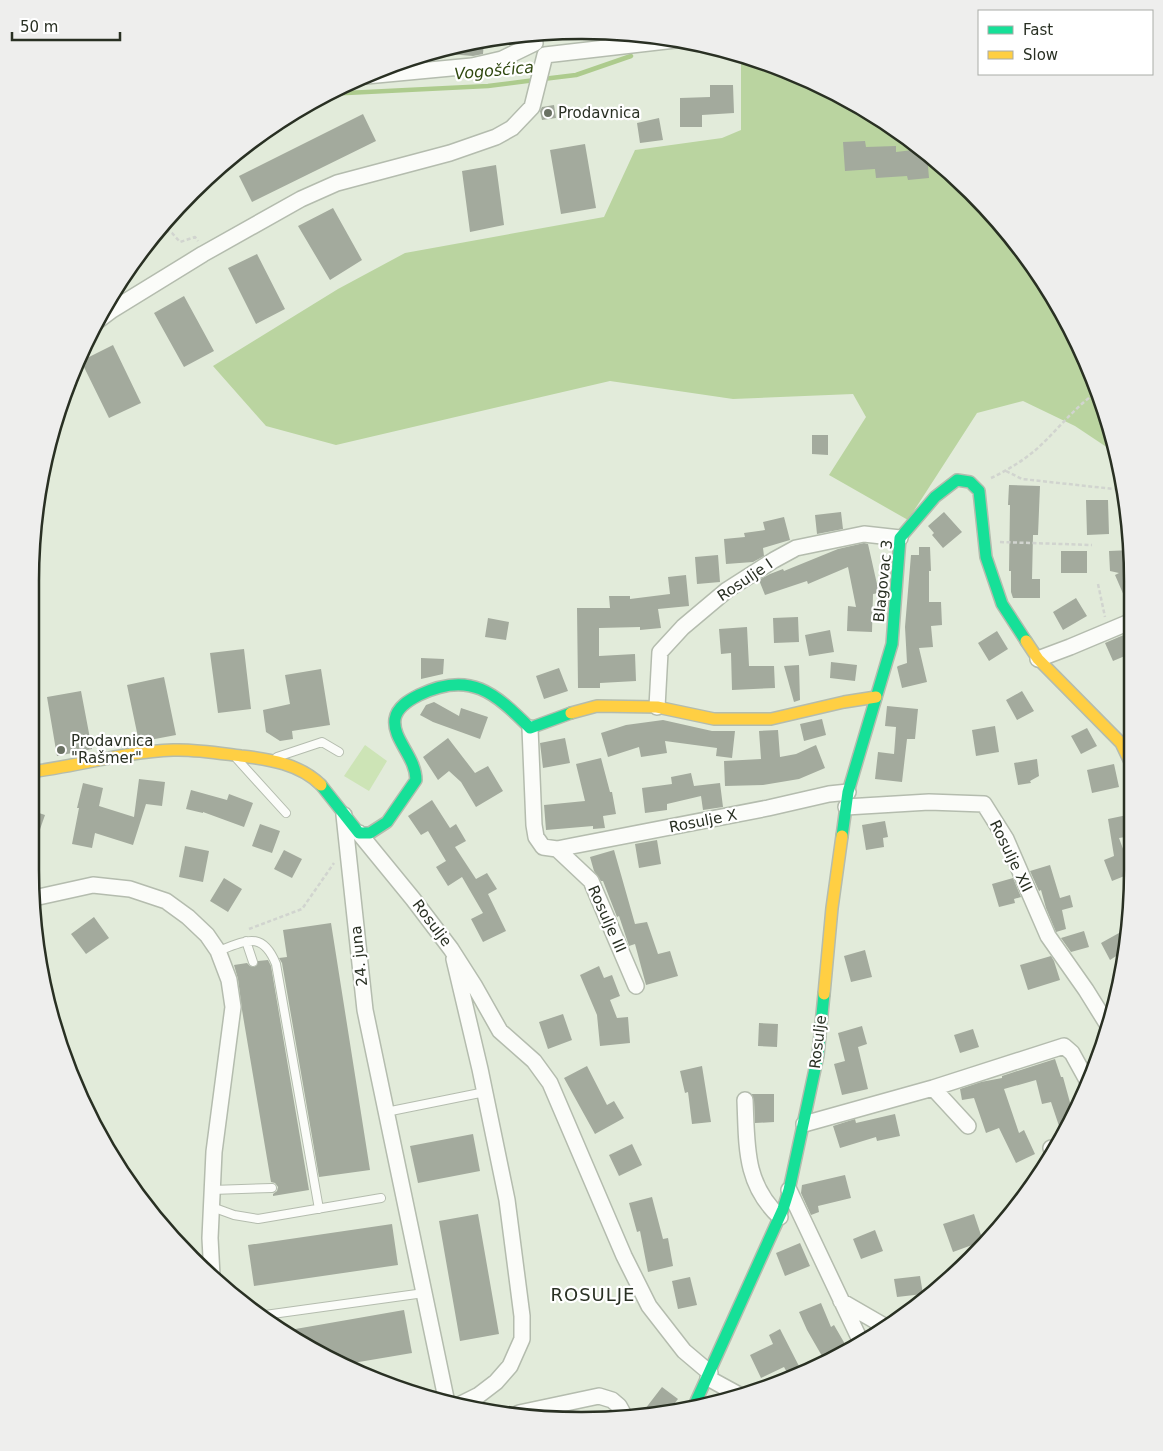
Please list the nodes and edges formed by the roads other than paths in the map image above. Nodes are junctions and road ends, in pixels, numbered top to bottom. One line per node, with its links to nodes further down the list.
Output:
1 (534, 41): 4 (street)
2 (527, 42): 5 (street)
3 (654, 43): 4 (street)
4 (544, 61): 6 (street)
5 (392, 74)
6 (110, 311)
7 (900, 538): 9 (street, Blagovac 3); 10 (street, Blagovac 3); 11 (street, Rosulje I)
8 (1124, 624): 9 (street)
9 (1038, 658): 13 (street)
10 (876, 697): 11 (street); 18 (street, Rosulje)
11 (657, 707): 12 (street)
12 (530, 728): 21 (street); 22 (street, Rosulje III)
13 (1124, 749)
14 (339, 752): 16 (lane)
15 (234, 756): 16 (street); 17 (street); 19 (lane)
16 (270, 759): 20 (street)
17 (39, 771)
18 (847, 800): 22 (street, Rosulje X); 29 (street, Rosulje XII); 35 (street, Rosulje)
19 (286, 813)
20 (344, 815): 21 (street); 34 (street, 24. juna)
21 (359, 833): 25 (street, Rosulje)
22 (557, 848): 28 (street, Rosulje III)
23 (40, 897): 26 (street)
24 (246, 941): 26 (lane); 27 (lane); 42 (lane)
25 (451, 949): 32 (street); 50 (street, Rosulje)
26 (218, 951): 38 (street)
27 (253, 962)
28 (636, 986)
29 (1103, 1018)
30 (1084, 1075): 31 (street)
31 (933, 1088): 35 (street); 36 (street)
32 (485, 1092): 34 (lane); 53 (street)
33 (745, 1100): 43 (street)
34 (386, 1112): 45 (street, 24. juna)
35 (804, 1124): 39 (street, Rosulje)
36 (968, 1126)
37 (272, 1188): 38 (lane)
38 (212, 1190): 41 (street)
39 (789, 1190): 43 (street, Rosulje); 46 (street)
40 (381, 1198): 42 (lane)
41 (212, 1207): 42 (lane); 44 (street)
42 (318, 1209)
43 (780, 1217): 50 (street, Rosulje)
44 (211, 1266)
45 (424, 1292): 47 (lane); 52 (street, 24. juna)
46 (841, 1301): 48 (street); 49 (street)
47 (272, 1315)
48 (879, 1323)
49 (858, 1337)
50 (709, 1376): 51 (street); 54 (street, Rosulje)
51 (732, 1391)
52 (445, 1395)
53 (468, 1400)
54 (697, 1400)
55 (533, 1410): 56 (street)
56 (622, 1411)

